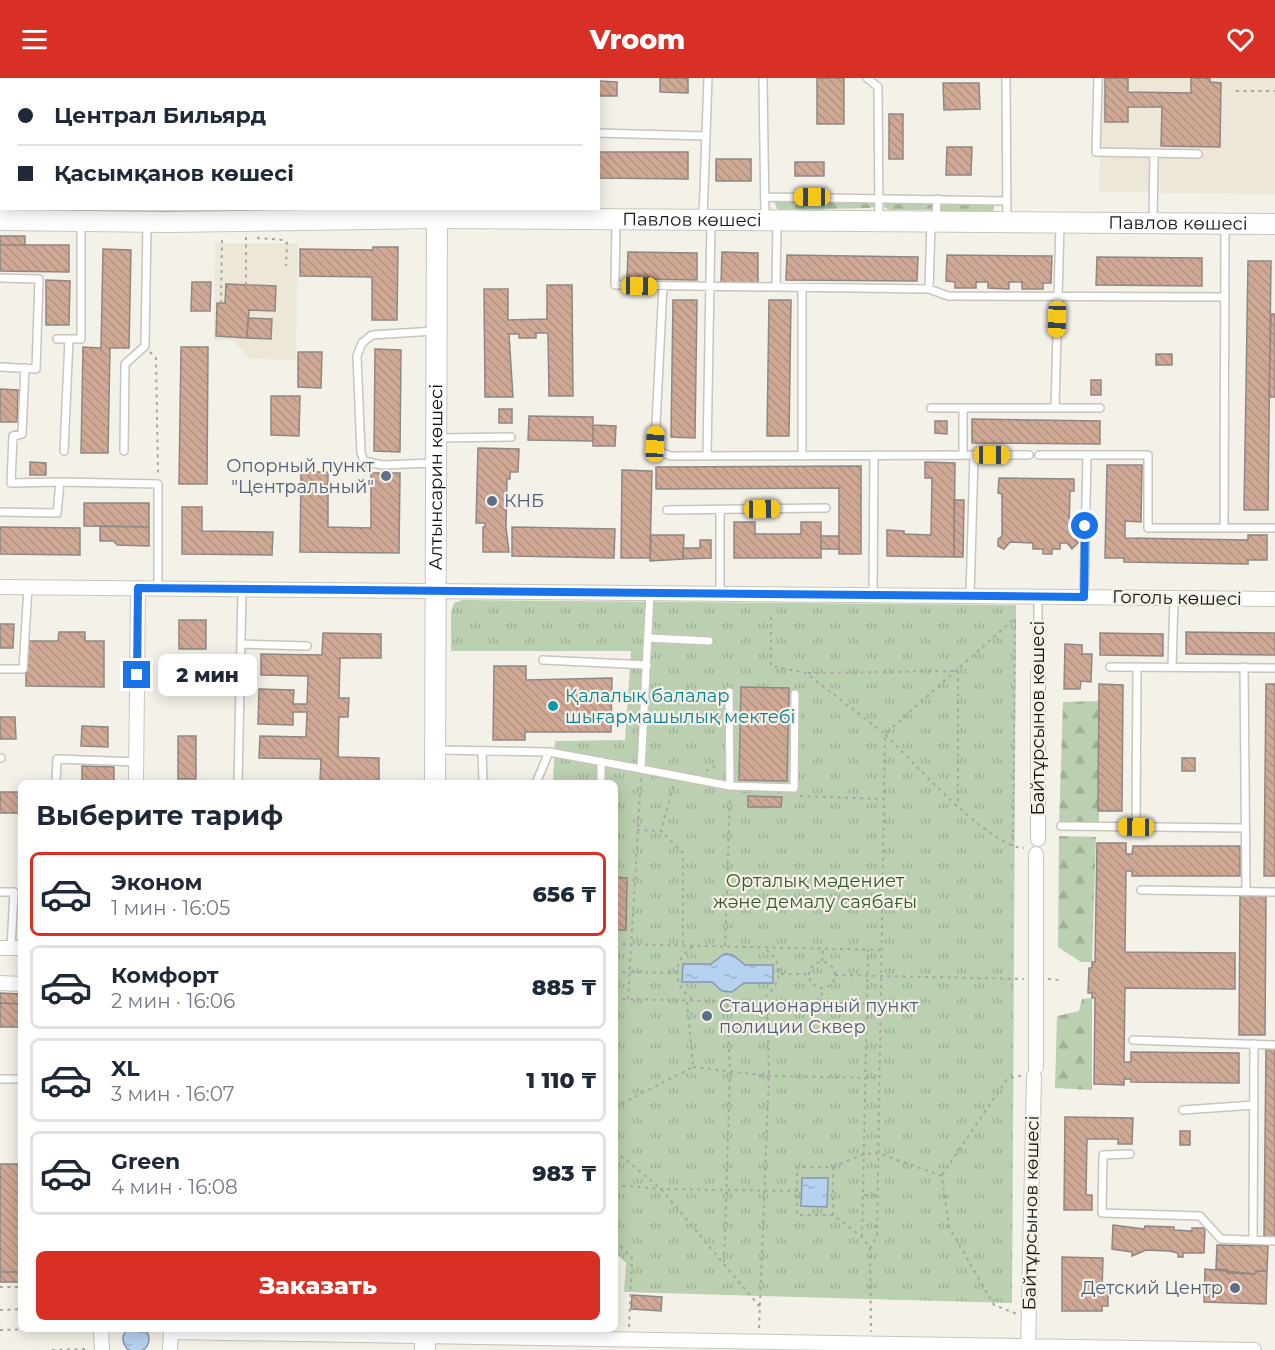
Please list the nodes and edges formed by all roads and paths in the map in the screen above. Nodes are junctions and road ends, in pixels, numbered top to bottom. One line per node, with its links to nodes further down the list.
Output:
1 (708, 78): 9 (lane)
2 (764, 78): 12 (lane)
3 (867, 78): 13 (lane)
4 (1006, 78): 15 (lane)
5 (1098, 78): 10 (lane)
6 (1236, 91): 7 (path)
7 (1275, 91)
8 (600, 133): 9 (lane)
9 (706, 136): 21 (lane)
10 (1154, 154): 11 (lane); 28 (lane)
11 (1198, 154)
12 (766, 197): 13 (lane); 22 (lane)
13 (879, 198): 14 (lane); 24 (lane)
14 (937, 199): 15 (lane); 25 (lane)
15 (1006, 201): 26 (lane)
16 (437, 213): 17 (street, Павлов көшесі); 20 (street, Павлов көшесі); 45 (street, Алтынсарин көшесі)
17 (350, 214): 30 (street, Павлов көшесі)
18 (160, 217): 23 (street, Павлов көшесі); 30 (street, Павлов көшесі); 48 (lane)
19 (0, 219): 23 (street, Павлов көшесі)
20 (616, 219): 21 (street, Павлов көшесі); 37 (lane)
21 (707, 219): 22 (street, Павлов көшесі); 38 (lane)
22 (771, 219): 24 (street, Павлов көшесі); 39 (lane)
23 (81, 220): 47 (lane)
24 (879, 220): 25 (street, Павлов көшесі)
25 (934, 220): 26 (street, Павлов көшесі); 41 (lane)
26 (1007, 221): 27 (street, Павлов көшесі)
27 (1060, 221): 28 (street, Павлов көшесі); 42 (lane)
28 (1153, 222): 29 (street, Павлов көшесі)
29 (1225, 222): 31 (street, Павлов көшесі); 43 (lane)
30 (224, 224): 44 (path)
31 (1275, 224)
32 (246, 237): 36 (path)
33 (284, 240): 34 (path)
34 (286, 266)
35 (0, 278): 50 (lane)
36 (246, 285)
37 (663, 286): 38 (lane); 65 (lane)
38 (710, 286): 39 (lane); 65 (lane)
39 (776, 287): 40 (lane)
40 (802, 288): 41 (lane); 66 (lane)
41 (929, 289): 42 (lane)
42 (1058, 296): 43 (lane); 53 (lane)
43 (1225, 297): 74 (lane)
44 (221, 303)
45 (437, 330): 56 (street, Алтынсарин көшесі); 67 (lane)
46 (57, 339): 47 (lane)
47 (69, 339): 57 (lane)
48 (144, 346): 58 (lane); 69 (path)
49 (0, 367): 50 (lane)
50 (26, 368): 68 (lane)
51 (931, 408): 52 (lane)
52 (963, 408): 53 (lane); 60 (lane)
53 (1055, 408): 54 (lane)
54 (1100, 408)
55 (510, 437): 56 (lane)
56 (437, 438): 67 (street, Алтынсарин көшесі)
57 (64, 451)
58 (124, 451)
59 (874, 455): 60 (lane); 66 (lane); 84 (lane)
60 (963, 455): 61 (lane)
61 (974, 455): 62 (lane); 85 (lane)
62 (1029, 455)
63 (1039, 455): 64 (lane)
64 (1087, 455): 74 (lane); 87 (lane)
65 (707, 456): 66 (lane)
66 (802, 456)
67 (437, 463): 81 (street, Алтынсарин көшесі)
68 (60, 482): 69 (lane); 73 (lane)
69 (158, 484): 79 (lane)
70 (826, 508): 72 (lane)
71 (667, 510): 72 (lane)
72 (720, 510): 83 (lane)
73 (0, 512)
74 (1224, 528): 75 (lane)
75 (1275, 528)
76 (0, 588): 77 (street, Гоголь көшесі)
77 (28, 588): 78 (street, Гоголь көшесі); 102 (lane)
78 (138, 588): 79 (street, Гоголь көшесі); 114 (street)
79 (158, 589): 80 (street, Гоголь көшесі)
80 (242, 590): 81 (street, Гоголь көшесі); 93 (lane)
81 (438, 591): 82 (street, Гоголь көшесі); 109 (street, Алтынсарин көшесі)
82 (650, 593): 83 (street, Гоголь көшесі); 91 (lane)
83 (720, 594): 84 (street, Гоголь көшесі)
84 (873, 595): 85 (street, Гоголь көшесі)
85 (970, 596): 86 (street, Гоголь көшесі)
86 (1038, 597): 87 (street, Гоголь көшесі); 105 (lane, Байтұрсынов көшесі)
87 (1084, 597): 88 (street, Гоголь көшесі)
88 (1174, 598): 89 (street, Гоголь көшесі); 99 (lane)
89 (1275, 599)
90 (771, 617): 104 (path)
91 (648, 638): 92 (lane); 96 (lane)
92 (709, 640)
93 (241, 644): 94 (lane); 119 (lane)
94 (307, 646)
95 (543, 660): 96 (lane)
96 (647, 664): 115 (lane)
97 (1110, 667): 98 (lane)
98 (1137, 667): 99 (lane); 129 (lane)
99 (1172, 667): 100 (lane)
100 (1244, 667): 101 (lane); 130 (lane)
101 (1275, 668)
102 (0, 669)
103 (958, 670): 104 (path); 108 (path); 127 (path); 133 (path)
104 (806, 673): 108 (path)
105 (1038, 675): 134 (street, Байтұрсынов көшесі)
106 (729, 692): 112 (lane)
107 (795, 694): 124 (lane)
108 (885, 734): 126 (path); 127 (path)
109 (436, 750): 110 (lane); 120 (street, Алтынсарин көшесі)
110 (482, 751): 111 (lane); 121 (lane)
111 (549, 752): 113 (lane); 122 (lane)
112 (730, 758): 116 (path); 124 (lane)
113 (601, 761): 115 (lane); 123 (lane)
114 (137, 762): 117 (lane); 118 (street)
115 (641, 769): 116 (lane); 131 (path)
116 (694, 778): 124 (lane); 132 (path)
117 (56, 780)
118 (136, 780)
119 (238, 780)
120 (435, 780)
121 (483, 780)
122 (537, 780)
123 (601, 780)
124 (730, 786): 143 (path)
125 (789, 795): 126 (path)
126 (884, 799): 148 (path)
127 (958, 806): 133 (path)
128 (1061, 826): 129 (lane)
129 (1136, 827): 130 (lane)
130 (1244, 828): 137 (lane)
131 (637, 830): 132 (path); 140 (path)
132 (661, 831): 141 (path)
133 (1013, 846): 134 (path)
134 (1035, 847): 158 (street, Байтұрсынов көшесі)
135 (1141, 890): 137 (lane)
136 (0, 892): 145 (lane)
137 (1246, 892): 138 (lane)
138 (1275, 892)
139 (618, 944): 140 (path)
140 (630, 944): 141 (path); 151 (path)
141 (683, 945): 142 (path)
142 (693, 946): 143 (path); 152 (path)
143 (724, 946): 144 (path)
144 (762, 947): 146 (path); 153 (path)
145 (11, 948)
146 (823, 949): 147 (path); 149 (path)
147 (868, 950): 148 (path); 156 (path)
148 (882, 950): 157 (path)
149 (822, 962): 154 (path); 155 (path)
150 (618, 972): 151 (path)
151 (629, 972): 152 (path); 163 (path)
152 (676, 972): 165 (path)
153 (781, 974): 154 (path); 167 (path)
154 (809, 974): 161 (path)
155 (835, 975): 156 (path); 161 (path)
156 (867, 976): 157 (path); 170 (path)
157 (881, 976): 158 (path); 171 (path)
158 (1035, 979): 176 (street, Байтұрсынов көшесі)
159 (0, 983): 160 (street)
160 (18, 984)
161 (822, 988): 169 (path)
162 (618, 999): 163 (path)
163 (628, 999): 164 (path)
164 (687, 1000): 165 (path); 175 (path)
165 (693, 1000): 166 (path)
166 (727, 1001): 167 (path); 177 (path)
167 (759, 1001): 168 (path)
168 (767, 1002): 169 (path); 178 (path)
169 (821, 1003): 170 (path)
170 (867, 1004): 171 (path); 179 (path)
171 (881, 1004): 180 (path)
172 (1133, 1040): 173 (lane)
173 (1254, 1044): 174 (lane); 183 (lane)
174 (1275, 1045)
175 (693, 1067): 177 (path); 184 (path)
176 (1034, 1072): 191 (path); 211 (street, Байтұрсынов көшесі)
177 (730, 1073): 178 (path); 194 (path)
178 (769, 1076): 179 (path); 195 (path)
179 (866, 1078): 180 (path); 188 (path)
180 (880, 1078): 187 (path)
181 (0, 1079): 182 (lane)
182 (18, 1079)
183 (1254, 1104): 185 (lane); 201 (lane)
184 (618, 1105)
185 (1183, 1110)
186 (618, 1153): 193 (path)
187 (878, 1153): 188 (path); 191 (path); 198 (path)
188 (864, 1154): 190 (path); 197 (path)
189 (1130, 1154): 201 (lane)
190 (833, 1167): 196 (path); 199 (path)
191 (942, 1176): 211 (path)
192 (618, 1185): 193 (path)
193 (661, 1189): 194 (path); 205 (path)
194 (727, 1190): 195 (path); 205 (path)
195 (765, 1190): 196 (path); 208 (path)
196 (797, 1191): 199 (path)
197 (864, 1195): 198 (path); 200 (path)
198 (878, 1195): 204 (path)
199 (833, 1215): 200 (path)
200 (862, 1236): 204 (path)
201 (1253, 1240): 202 (lane)
202 (1275, 1241)
203 (618, 1244): 218 (path)
204 (870, 1248): 220 (path)
205 (724, 1262): 208 (path)
206 (0, 1287): 207 (path)
207 (18, 1287)
208 (759, 1307): 219 (path)
209 (18, 1309): 210 (path)
210 (0, 1310)
211 (1028, 1318): 221 (street, Байтұрсынов көшесі)
212 (0, 1330): 213 (path)
213 (18, 1330)
214 (101, 1332): 222 (street)
215 (171, 1332): 224 (street)
216 (234, 1332): 217 (street)
217 (425, 1338): 218 (street)
218 (629, 1339): 219 (street)
219 (758, 1341): 220 (street)
220 (872, 1343): 221 (street)
221 (1028, 1348): 225 (street)
222 (102, 1349): 223 (path)
223 (52, 1350)
224 (170, 1350)
225 (1254, 1350)

